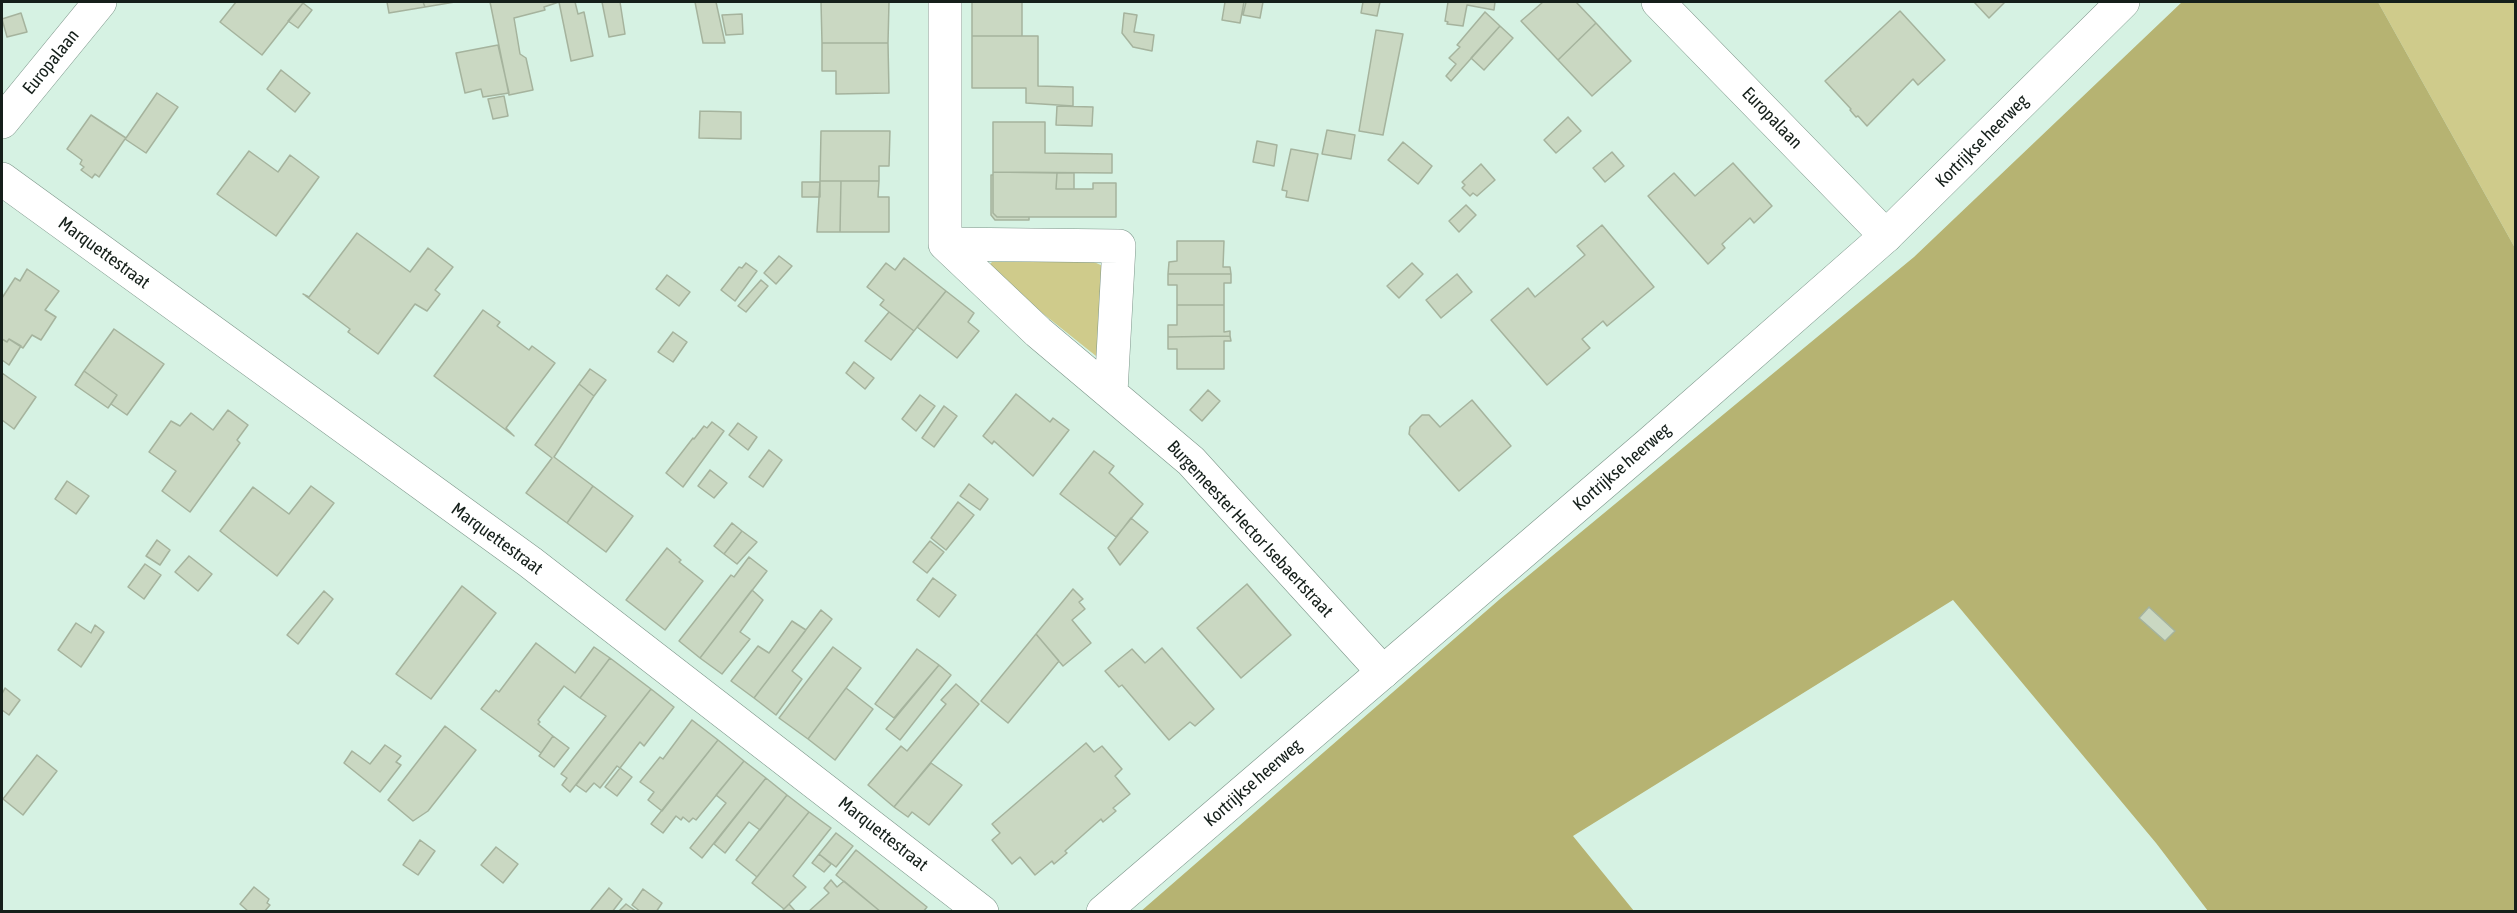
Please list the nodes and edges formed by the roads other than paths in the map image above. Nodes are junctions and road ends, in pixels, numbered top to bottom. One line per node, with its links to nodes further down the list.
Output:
1 (100, 2): 5 (street, Europalaan)
2 (945, 2): 8 (street)
3 (1658, 2): 7 (street, Europalaan)
4 (2123, 2): 7 (street, Kortrijkse heerweg)
5 (2, 122)
6 (4, 187): 11 (street, Marquettestraat)
7 (1886, 236): 10 (street, Kortrijkse heerweg)
8 (945, 244): 9 (street, Burgemeester Hector Isebaertstraat); 9 (street)
9 (1111, 392): 10 (street, Burgemeester Hector Isebaertstraat)
10 (1383, 672): 12 (street, Kortrijkse heerweg)
11 (982, 912)
12 (1103, 912)

